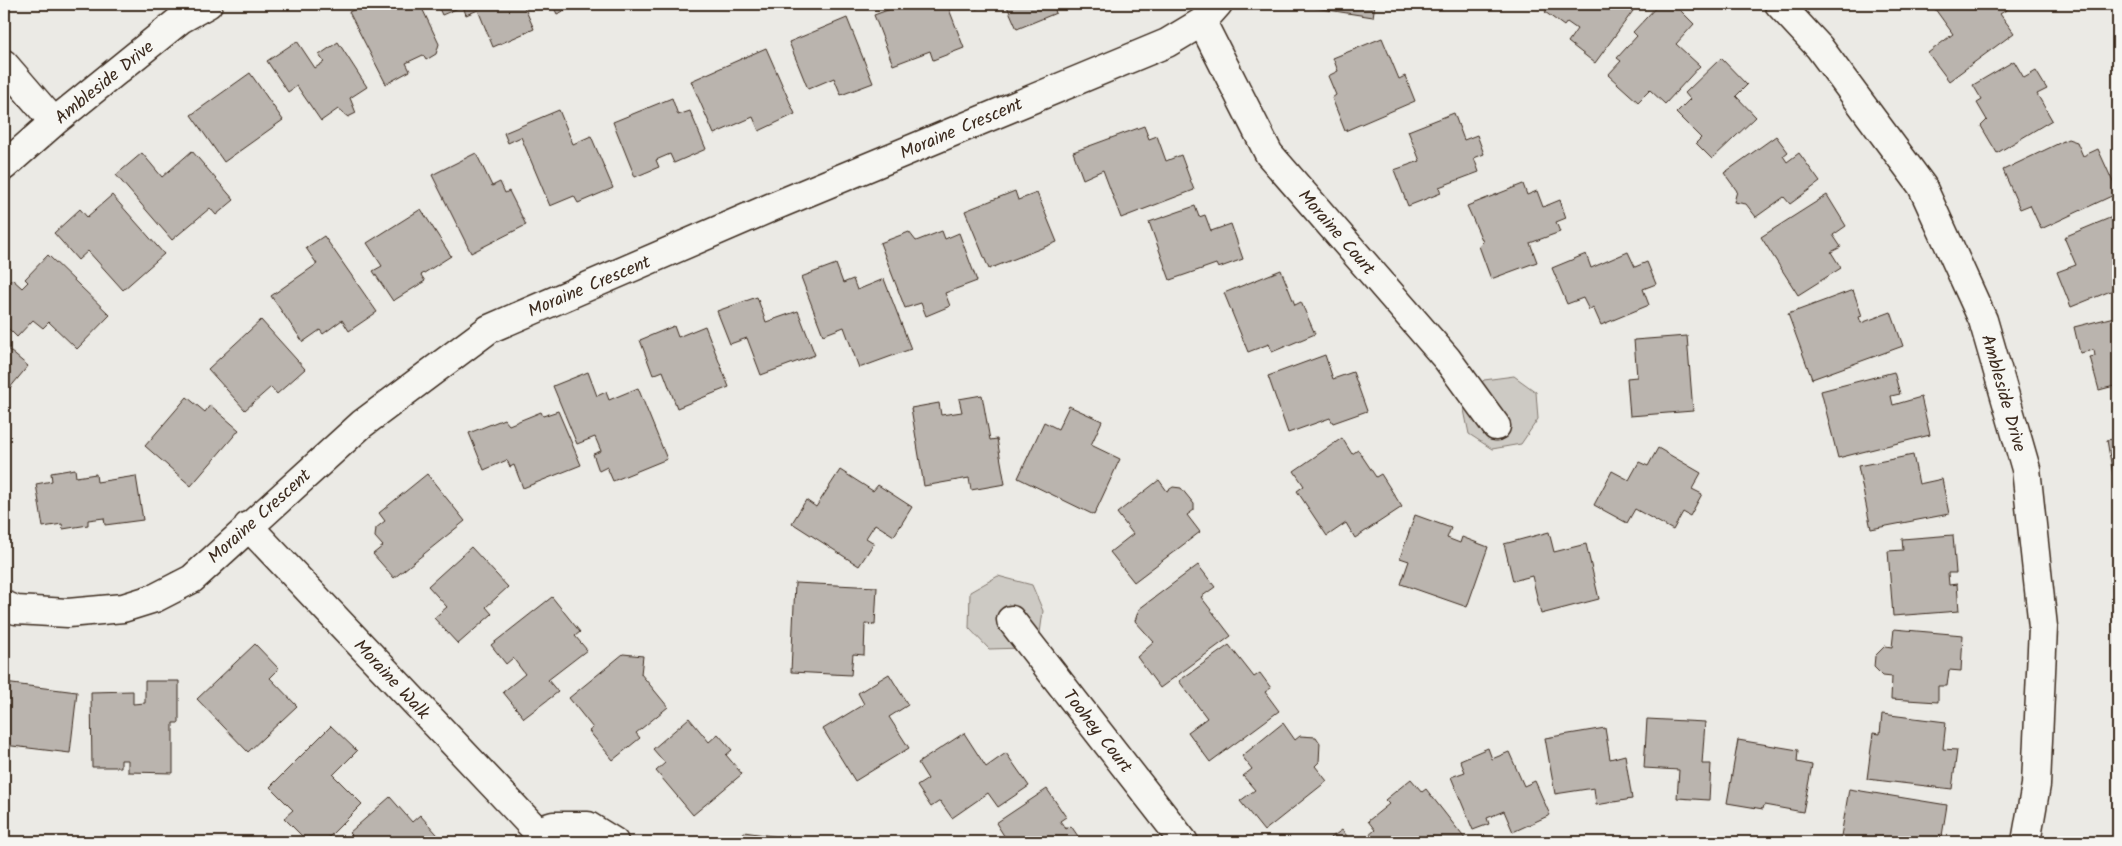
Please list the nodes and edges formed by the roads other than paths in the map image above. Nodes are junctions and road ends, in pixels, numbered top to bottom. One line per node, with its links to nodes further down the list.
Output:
1 (208, 4): 5 (street, Ambleside Drive)
2 (1779, 4): 14 (street, Ambleside Drive)
3 (1210, 13): 7 (street, Moraine Court); 8 (street, Moraine Crescent)
4 (4, 64): 5 (street)
5 (54, 122): 6 (street, Ambleside Drive)
6 (4, 166)
7 (1496, 426)
8 (248, 526): 9 (street, Moraine Crescent); 11 (street, Moraine Walk)
9 (4, 606)
10 (1012, 620): 13 (street, Toohey Court)
11 (535, 837): 12 (street, Moraine Walk)
12 (614, 842)
13 (1184, 842)
14 (2026, 842)

